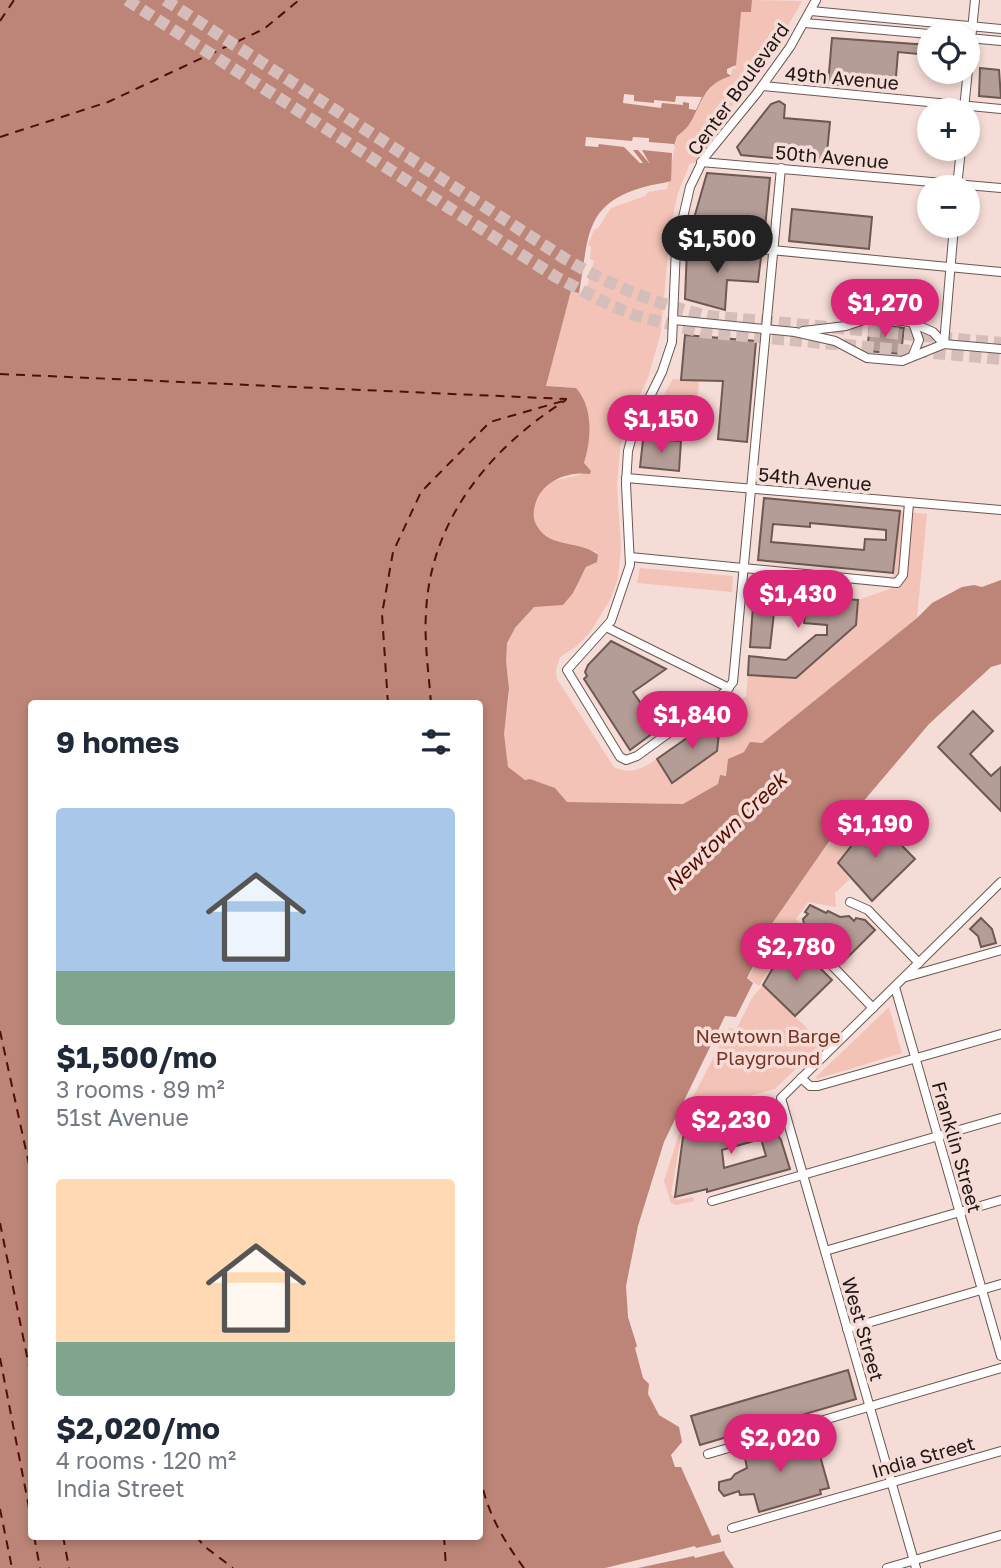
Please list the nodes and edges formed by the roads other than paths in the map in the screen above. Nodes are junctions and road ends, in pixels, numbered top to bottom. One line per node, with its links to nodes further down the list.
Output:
1 (817, 0): 3 (street, Center Boulevard)
2 (975, 0): 5 (street)
3 (811, 11): 4 (street); 6 (street, Center Boulevard)
4 (918, 21)
5 (973, 21)
6 (805, 23): 9 (street); 12 (street, Center Boulevard)
7 (980, 27): 8 (street)
8 (1001, 29)
9 (917, 33)
10 (980, 39): 11 (street)
11 (1001, 41)
12 (763, 86): 13 (street, 49th Avenue); 16 (street, Center Boulevard)
13 (917, 103)
14 (980, 108): 15 (street, 49th Avenue)
15 (1001, 109)
16 (701, 162): 17 (street, 50th Avenue); 22 (street, Center Boulevard)
17 (781, 168): 18 (street, 50th Avenue); 23 (street)
18 (917, 182)
19 (980, 187): 20 (street, 50th Avenue)
20 (1001, 188)
21 (953, 238): 24 (street)
22 (677, 241): 23 (street); 26 (street, Center Boulevard)
23 (773, 250): 24 (street); 28 (street)
24 (950, 267): 25 (street); 30 (street)
25 (1001, 272)
26 (674, 320): 28 (street); 33 (street, Center Boulevard)
27 (913, 323): 29 (street); 30 (street); 32 (street)
28 (766, 329): 29 (street); 34 (street)
29 (795, 332): 32 (street)
30 (944, 344): 31 (street); 32 (street)
31 (1001, 349)
32 (912, 358)
33 (626, 478): 34 (street, 54th Avenue); 37 (street, Center Boulevard)
34 (752, 489): 35 (street, 54th Avenue); 38 (street)
35 (909, 503): 36 (street, 54th Avenue); 38 (street)
36 (1001, 510)
37 (630, 557): 38 (street); 39 (street, Center Boulevard)
38 (744, 568): 40 (street)
39 (606, 627): 40 (street); 40 (street, Center Boulevard)
40 (729, 688)
41 (1001, 882): 45 (street)
42 (850, 902): 46 (street)
43 (802, 945): 50 (street)
44 (1001, 950): 47 (street)
45 (927, 955): 46 (street); 47 (street)
46 (919, 963): 48 (street)
47 (938, 968): 48 (street)
48 (903, 978): 49 (street)
49 (895, 987): 50 (street); 52 (street, Franklin Street)
50 (873, 1007): 53 (street)
51 (1001, 1034): 52 (street)
52 (915, 1058): 53 (street); 55 (street, Franklin Street)
53 (802, 1078): 56 (street, West Street)
54 (1001, 1118): 55 (street)
55 (938, 1136): 56 (street); 59 (street, Franklin Street)
56 (802, 1175): 58 (street); 60 (street, West Street)
57 (1001, 1200): 59 (street)
58 (712, 1201)
59 (960, 1212): 60 (street); 62 (street, Franklin Street)
60 (825, 1251): 63 (street, West Street)
61 (1001, 1284): 62 (street)
62 (982, 1290): 63 (street); 64 (street, Franklin Street)
63 (847, 1329): 66 (street, West Street)
64 (1001, 1356)
65 (1001, 1368): 66 (street)
66 (869, 1406): 68 (street); 69 (street, West Street)
67 (1001, 1451): 69 (street, India Street)
68 (708, 1454)
69 (891, 1483): 70 (street, India Street); 72 (street, West Street)
70 (732, 1528)
71 (1001, 1535): 72 (street)
72 (915, 1564): 73 (street)
73 (887, 1568)

